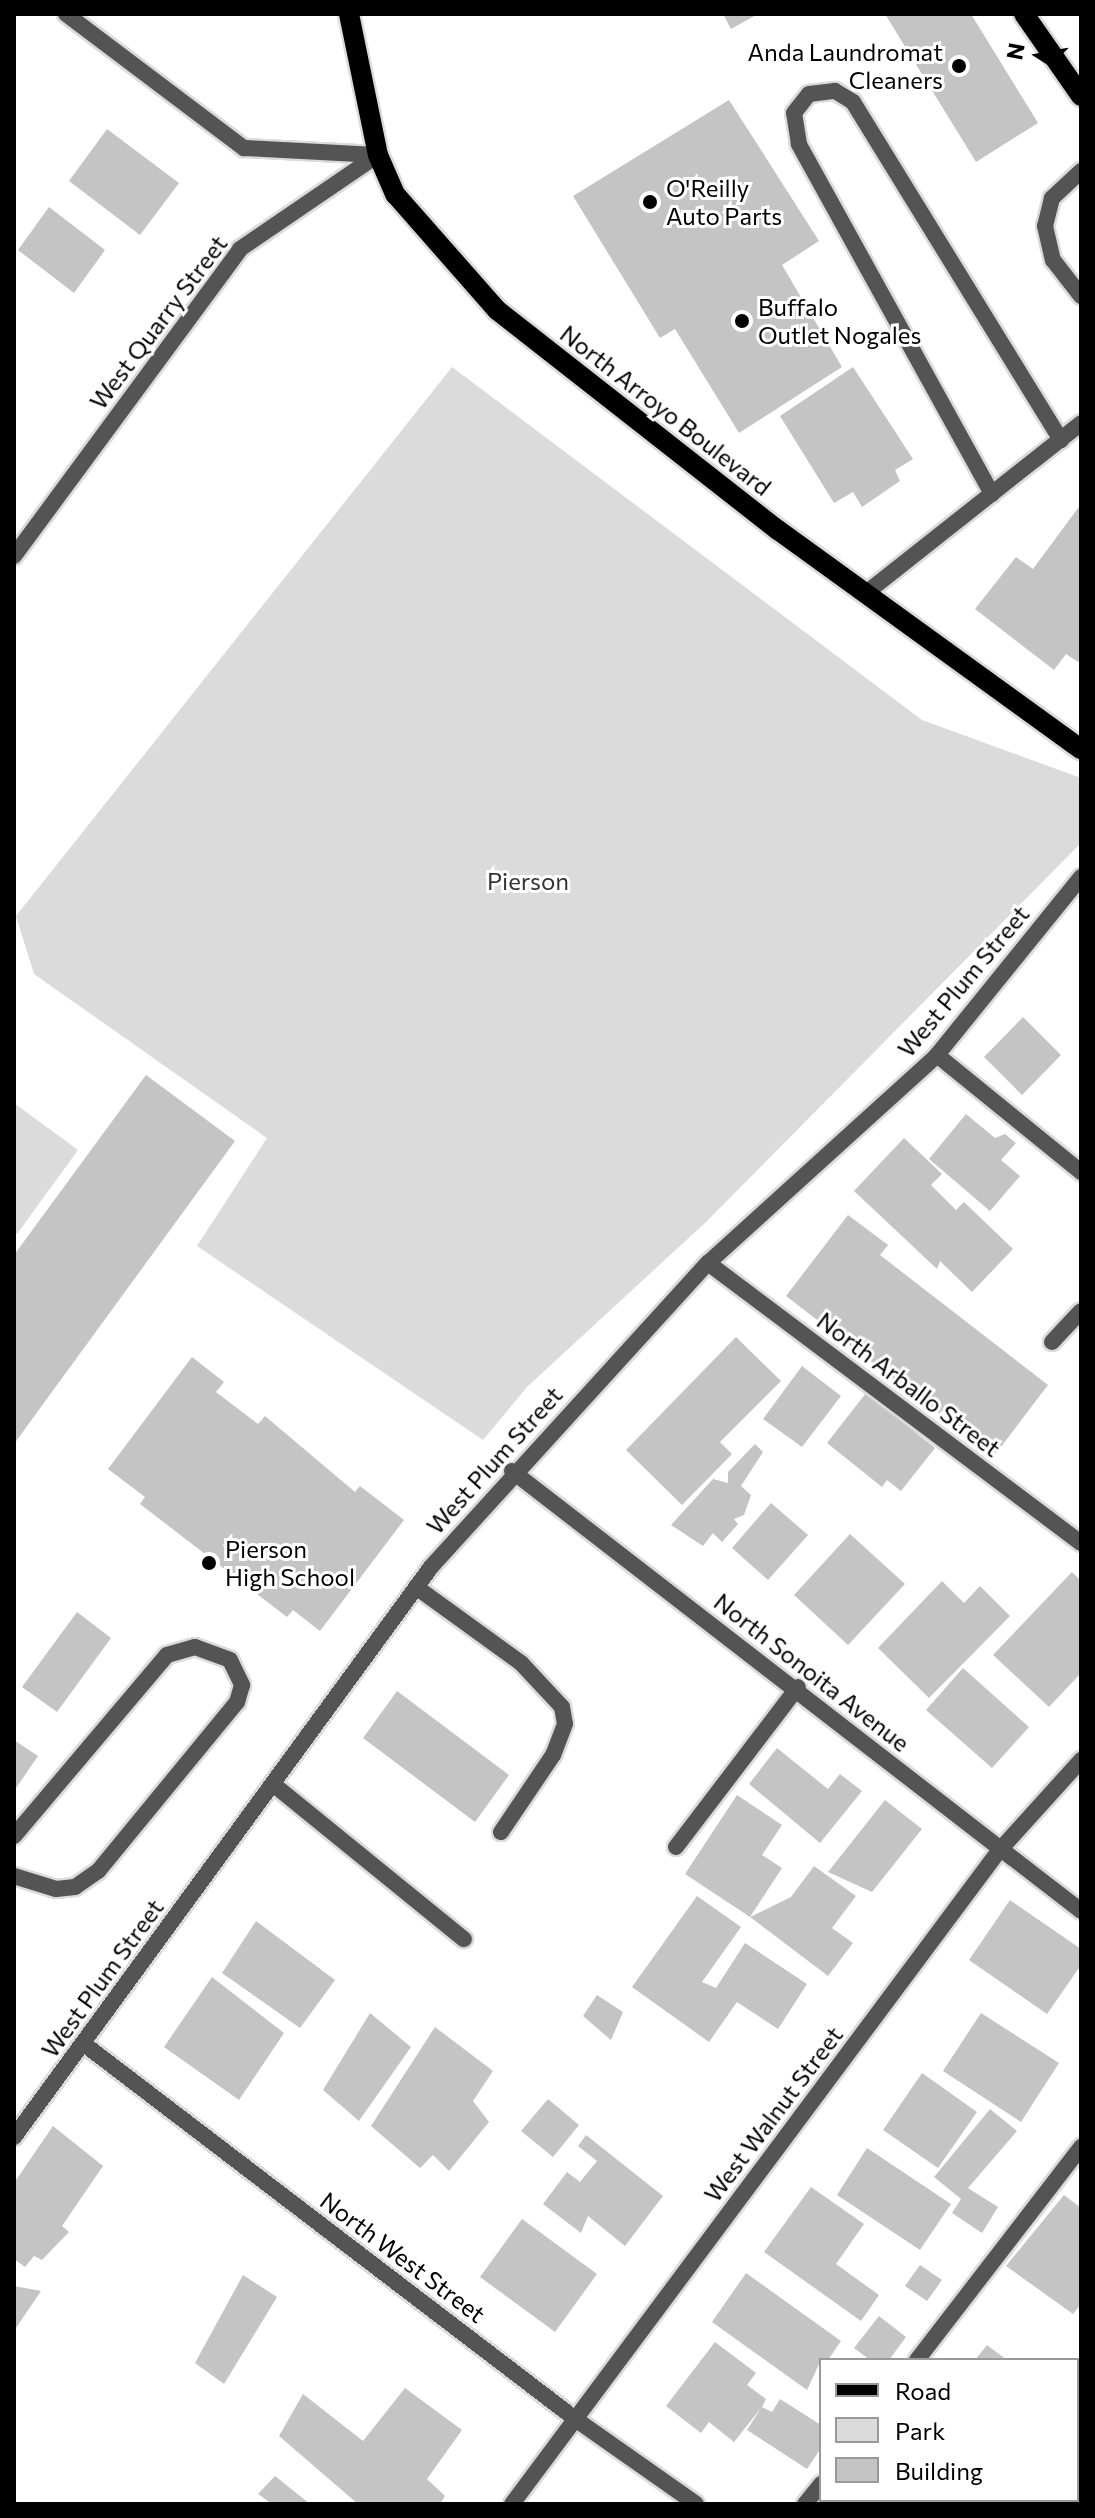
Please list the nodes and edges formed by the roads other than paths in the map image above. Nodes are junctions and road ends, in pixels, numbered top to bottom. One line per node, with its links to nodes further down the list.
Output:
1 (66, 14): 5 (street)
2 (349, 14): 5 (main road, North Arroyo Boulevard)
3 (1024, 14): 4 (main road)
4 (1081, 96)
5 (378, 155): 11 (street, West Quarry Street); 12 (main road, North Arroyo Boulevard)
6 (1081, 171): 7 (street)
7 (1081, 296)
8 (1081, 423): 9 (street)
9 (1061, 440): 10 (street); 10 (street)
10 (992, 494): 12 (street)
11 (14, 556)
12 (866, 593): 13 (main road, North Arroyo Boulevard)
13 (1081, 749)
14 (1081, 877): 15 (street, West Plum Street)
15 (937, 1055): 16 (street); 17 (street, West Plum Street)
16 (1081, 1172)
17 (708, 1263): 20 (street, West Plum Street); 21 (street, North Arballo Street)
18 (1081, 1311): 19 (street)
19 (1052, 1342)
20 (512, 1471): 22 (street, West Plum Street); 23 (street, North Sonoita Avenue)
21 (1081, 1543)
22 (416, 1587): 25 (street, West Plum Street); 26 (street)
23 (798, 1687): 28 (street); 29 (street, North Sonoita Avenue)
24 (1081, 1760): 29 (street, West Walnut Street)
25 (273, 1784): 32 (street); 33 (street, West Plum Street)
26 (501, 1832)
27 (14, 1836): 30 (street)
28 (676, 1847)
29 (998, 1852): 31 (street, North Sonoita Avenue); 37 (street, West Walnut Street)
30 (14, 1876)
31 (1081, 1911)
32 (464, 1939)
33 (84, 2044): 34 (street, West Plum Street); 37 (street, North West Street)
34 (14, 2137)
35 (1081, 2147): 36 (street)
36 (919, 2358)
37 (578, 2421): 39 (street, West Walnut Street); 40 (street, North West Street)
38 (819, 2486): 41 (street)
39 (512, 2504)
40 (696, 2504)
41 (805, 2504)

